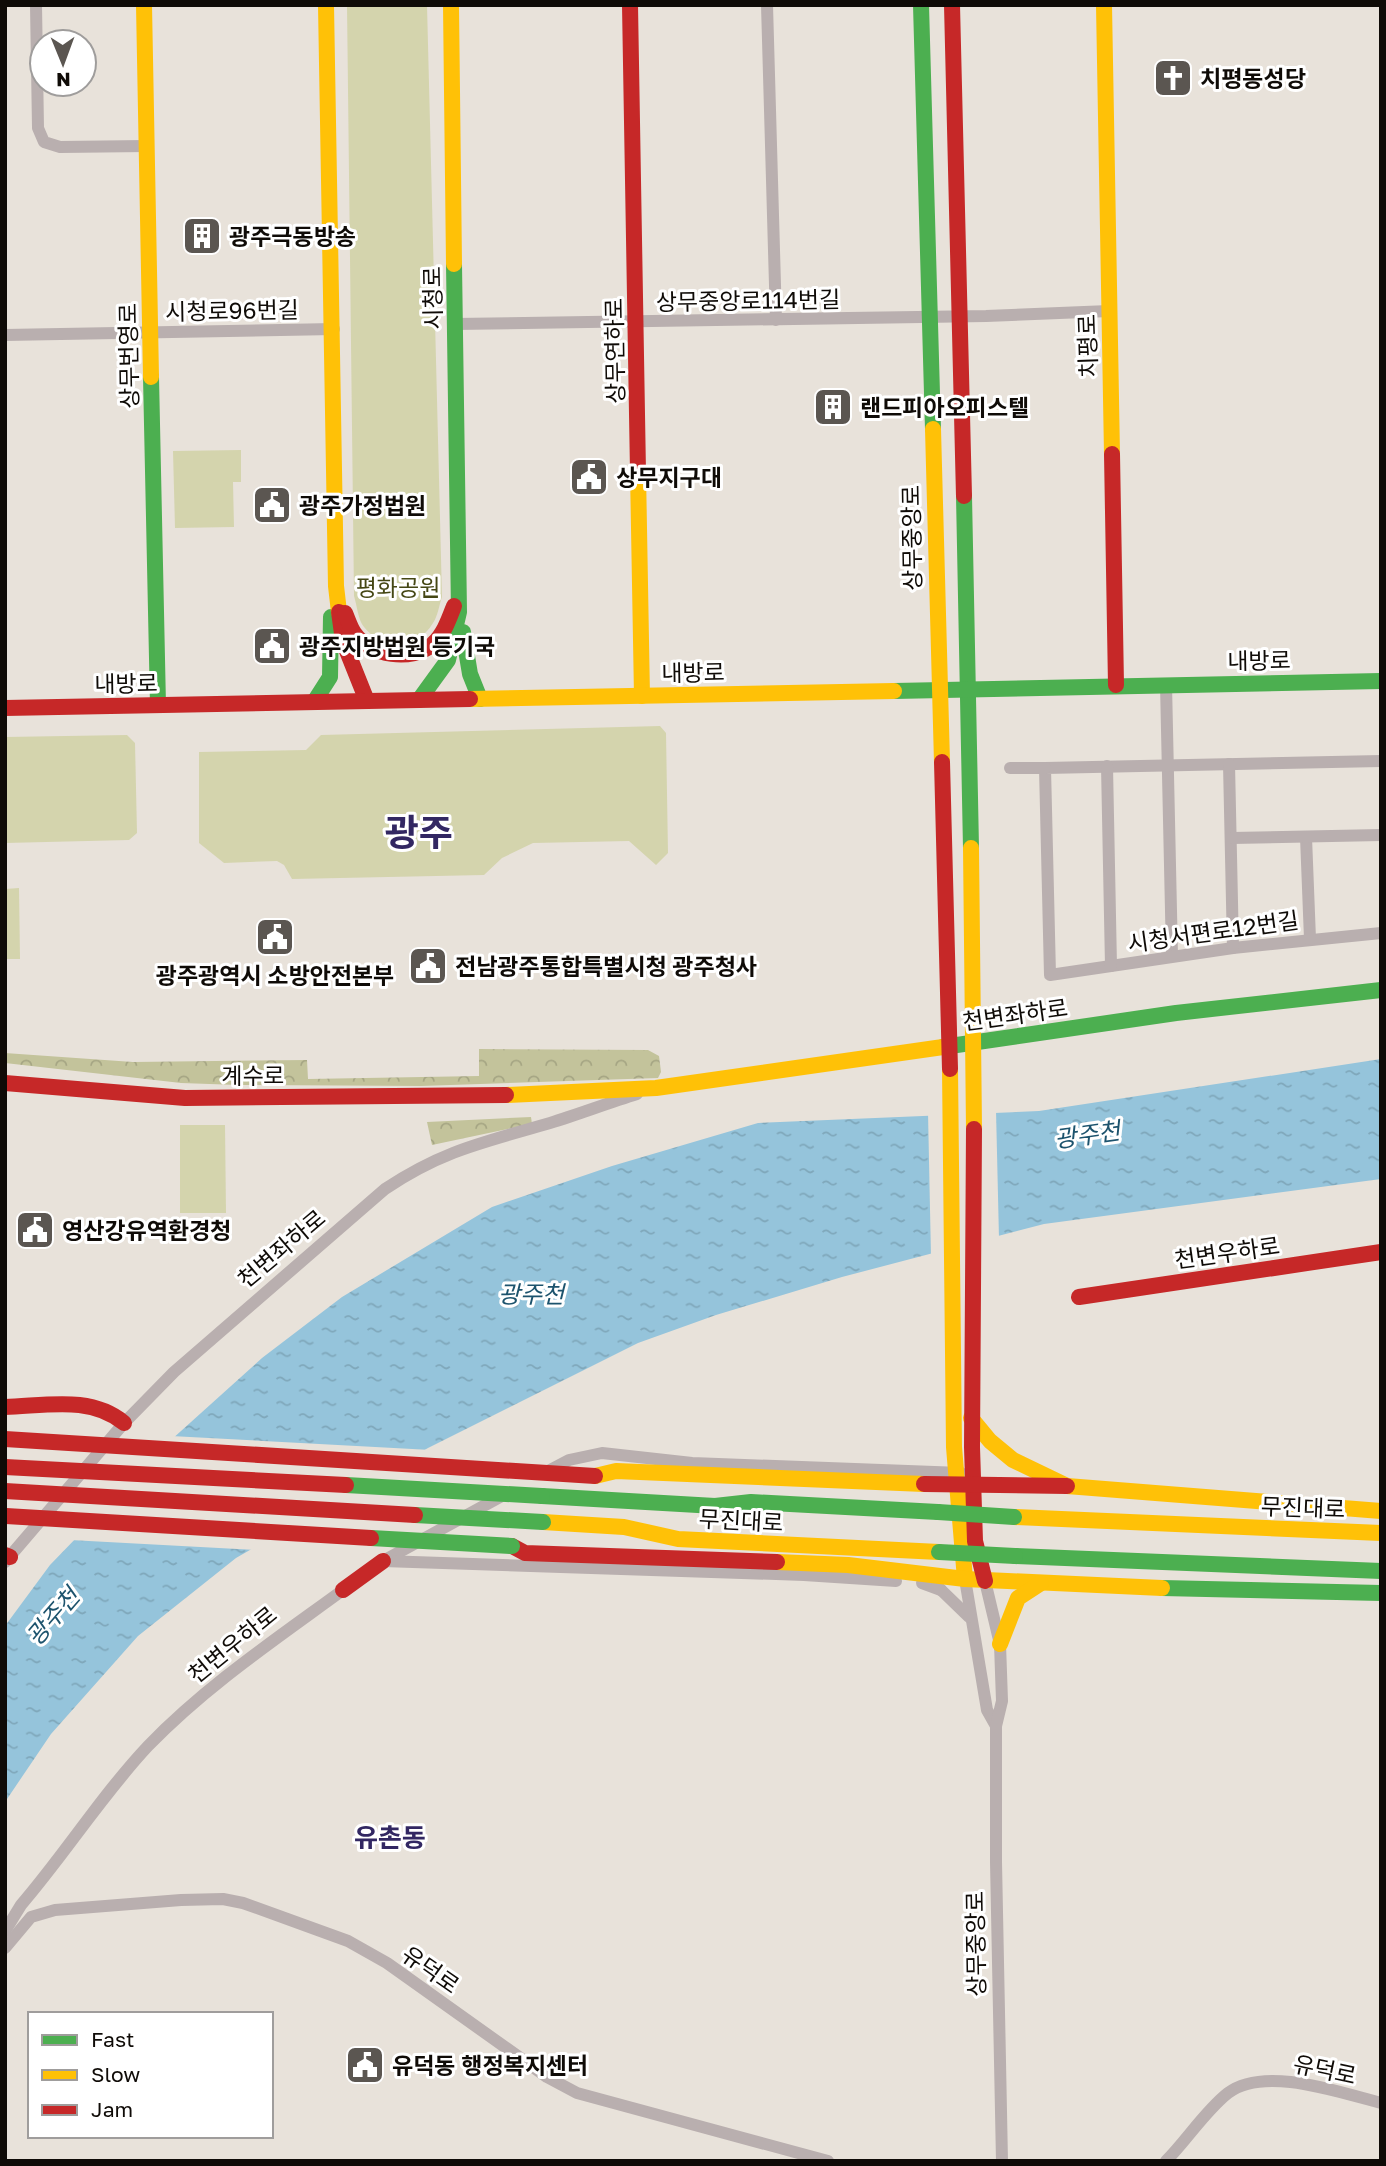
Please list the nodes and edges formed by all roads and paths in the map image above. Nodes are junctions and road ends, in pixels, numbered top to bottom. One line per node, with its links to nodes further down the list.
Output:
1 (36, 5): 10 (street)
2 (144, 5): 10 (main road, 상무번영로)
3 (326, 5): 17 (main road, 시청로)
4 (451, 5): 16 (main road, 시청로)
5 (630, 5): 15 (main road, 상무연하로)
6 (766, 5): 14 (street)
7 (922, 5): 12 (main road, 상무중앙로)
8 (952, 5): 13 (main road)
9 (1104, 5): 11 (main road, 치평로)
10 (146, 146): 18 (main road, 상무번영로)
11 (1109, 311): 13 (street, 상무중앙로114번길); 25 (main road, 치평로)
12 (929, 317): 13 (street, 상무중앙로114번길); 14 (street, 상무중앙로114번길); 26 (main road, 상무중앙로)
13 (958, 317): 27 (main road)
14 (776, 320): 15 (street, 상무중앙로114번길)
15 (636, 323): 16 (street, 상무중앙로114번길); 28 (main road, 상무연하로)
16 (455, 324): 21 (main road, 시청로)
17 (334, 329): 18 (street, 시청로96번길); 20 (main road, 시청로)
18 (151, 333): 19 (street, 시청로96번길); 33 (main road, 상무번영로)
19 (5, 335)
20 (336, 586): 21 (main road, 시청로); 31 (main road, 시청로); 32 (main road, 시청로)
21 (460, 590): 22 (main road, 시청로)
22 (459, 612): 29 (main road, 시청로); 30 (main road, 시청로)
23 (1381, 681): 24 (main road, 내방로)
24 (1167, 684): 25 (main road, 내방로); 37 (street)
25 (1116, 685): 27 (main road, 내방로)
26 (938, 690): 27 (main road, 내방로); 28 (main road, 내방로); 51 (main road, 상무중앙로)
27 (969, 690): 50 (main road)
28 (642, 696): 29 (main road, 내방로)
29 (480, 699): 30 (main road, 내방로)
30 (419, 700): 31 (main road, 내방로)
31 (367, 701): 32 (main road, 내방로)
32 (314, 702): 33 (main road, 내방로)
33 (158, 705): 34 (main road, 내방로)
34 (5, 708)
35 (1381, 761): 36 (street)
36 (1229, 764): 37 (street); 43 (street)
37 (1168, 765): 38 (street); 47 (street)
38 (1107, 766): 40 (street); 48 (street)
39 (1010, 768): 40 (street)
40 (1045, 768): 48 (street, 시청서편로12번길)
41 (1381, 835): 42 (street)
42 (1306, 837): 43 (street); 45 (street)
43 (1231, 838): 46 (street)
44 (1381, 933): 45 (street, 시청서편로12번길)
45 (1310, 939): 46 (street, 시청서편로12번길)
46 (1233, 948): 47 (street, 시청서편로12번길)
47 (1172, 956): 48 (street, 시청서편로12번길)
48 (1111, 966)
49 (1381, 990): 50 (main road, 천변좌하로)
50 (973, 1044): 51 (main road, 천변좌하로); 58 (main road, 상무중앙로)
51 (949, 1046): 53 (main road, 천변좌하로); 63 (main road, 상무중앙로)
52 (5, 1083): 54 (main road, 계수로)
53 (656, 1088): 54 (main road, 천변좌하로); 59 (street, 천변좌하로)
54 (502, 1095)
55 (1381, 1252): 56 (main road, 천변우하로)
56 (1079, 1297)
57 (5, 1407): 59 (main road)
58 (971, 1418): 63 (main road, 상무중앙로); 64 (main road)
59 (124, 1423): 72 (street, 천변좌하로)
60 (5, 1439): 62 (main road, bridge)
61 (5, 1467): 66 (main road, 무진대로, bridge)
62 (595, 1476): 63 (main road); 66 (main road)
63 (964, 1479): 64 (main road); 73 (street, 천변우하로); 76 (main road, 상무중앙로); 77 (main road, 상무중앙로)
64 (1067, 1486): 67 (main road)
65 (5, 1491): 70 (main road, 무진대로, bridge)
66 (751, 1502): 69 (main road, 무진대로, bridge)
67 (1381, 1511)
68 (6, 1516): 71 (main road, bridge)
69 (1381, 1533)
70 (678, 1539): 71 (main road); 74 (main road, 무진대로, bridge)
71 (512, 1546): 75 (main road)
72 (7, 1558)
73 (383, 1561): 79 (main road, 천변우하로); 80 (street)
74 (1381, 1570)
75 (924, 1573): 76 (main road); 80 (street)
76 (965, 1579): 77 (main road); 82 (street, 상무중앙로)
77 (985, 1581): 78 (main road); 83 (street, 상무중앙로)
78 (1041, 1583): 81 (main road); 83 (main road)
79 (343, 1590): 85 (street, 천변우하로)
80 (941, 1590): 82 (street)
81 (1381, 1593)
82 (969, 1617): 84 (street, 상무중앙로)
83 (1000, 1644): 84 (street, 상무중앙로)
84 (996, 1726): 89 (street, 상무중앙로)
85 (5, 1931)
86 (5, 1948): 88 (street, 유덕로)
87 (1381, 2103): 90 (street, 유덕로)
88 (828, 2161)
89 (1002, 2161)
90 (1166, 2161)

